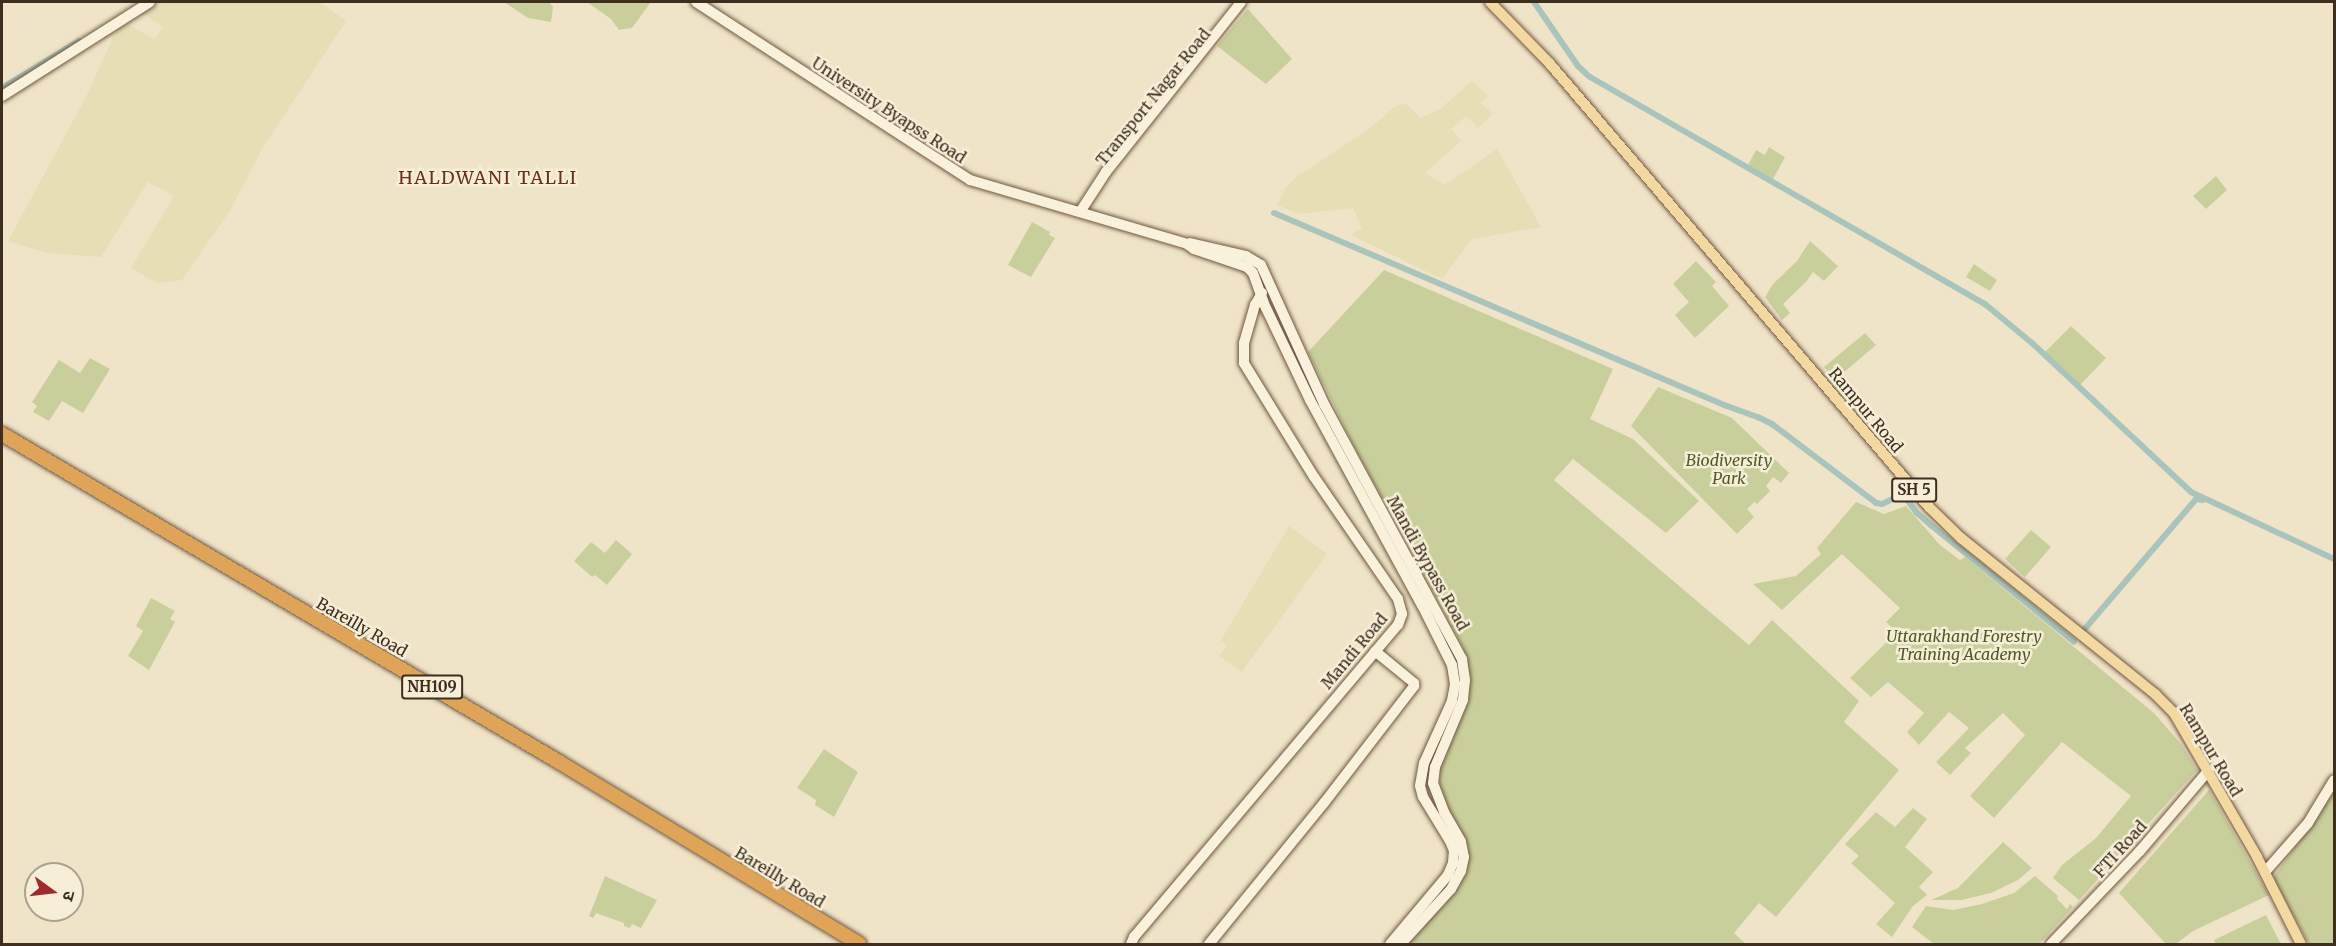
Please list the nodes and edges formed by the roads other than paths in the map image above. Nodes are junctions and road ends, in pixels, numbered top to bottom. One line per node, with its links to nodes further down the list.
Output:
1 (150, 2): 9 (main road)
2 (696, 2): 10 (main road, University Byapss Road)
3 (1241, 2): 7 (main road, Transport Nagar Road)
4 (1250, 2): 7 (main road, Transport Nagar Road)
5 (1490, 2): 8 (main road, Rampur Road / SH 5)
6 (1497, 2): 8 (main road)
7 (1234, 16): 10 (main road, Transport Nagar Road)
8 (1518, 29): 19 (main road, Rampur Road / SH 5)
9 (2, 96)
10 (1080, 212): 11 (main road, Mandi Bypass Road)
11 (1186, 244): 12 (main road, Mandi Bypass Road); 13 (main road, Mandi Bypass Road)
12 (1269, 283): 13 (main road, Mandi Road); 14 (main road, Mandi Bypass Road)
13 (1260, 296): 15 (main road, Mandi Bypass Road); 16 (main road, Mandi Road)
14 (1276, 298): 15 (main road); 28 (main road, Mandi Bypass Road)
15 (1266, 308): 16 (main road); 27 (main road, Mandi Bypass Road)
16 (1254, 317): 18 (main road, Mandi Road)
17 (2, 434): 24 (highway, Bareilly Road / NH109)
18 (1375, 651): 25 (main road, Mandi Road); 26 (main road)
19 (2209, 770): 21 (main road, Rampur Road / SH 5); 29 (main road, FTI Road)
20 (2334, 780): 22 (main road)
21 (2257, 857): 22 (main road); 23 (main road, Rampur Road / SH 5)
22 (2278, 860): 23 (main road)
23 (2265, 872): 30 (main road, Rampur Road / SH 5)
24 (859, 945)
25 (1131, 945)
26 (1209, 945)
27 (1390, 945)
28 (1401, 945)
29 (2051, 945)
30 (2301, 945)

